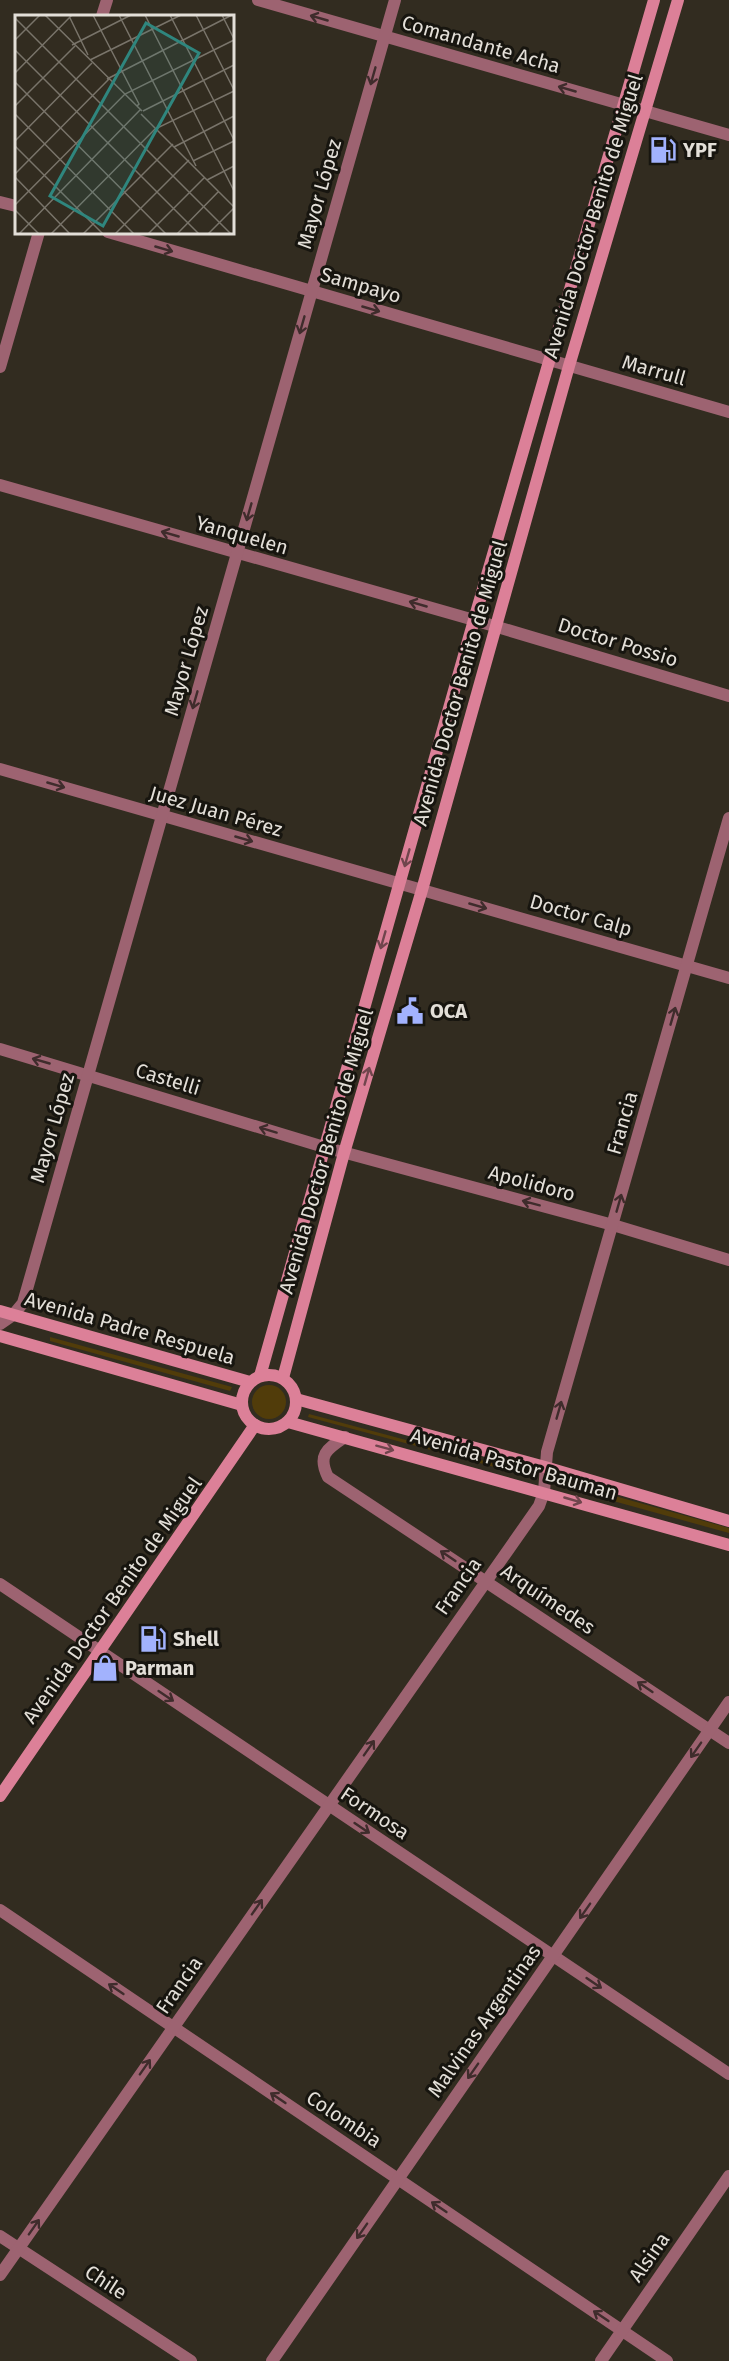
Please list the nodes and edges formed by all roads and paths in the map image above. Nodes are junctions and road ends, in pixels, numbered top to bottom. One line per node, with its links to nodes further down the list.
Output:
1 (106, 0): 6 (street)
2 (258, 0): 7 (street, Comandante Acha, one-way to 2)
3 (395, 0): 7 (street, Mayor López)
4 (654, 0): 8 (main road, Avenida Doctor Benito de Miguel)
5 (678, 0): 9 (main road, Avenida Doctor Benito de Miguel)
6 (102, 15)
7 (384, 37): 8 (street, Comandante Acha, one-way to 7); 15 (street, Mayor López, one-way to 15)
8 (623, 105): 9 (street, Comandante Acha); 16 (main road, Avenida Doctor Benito de Miguel)
9 (644, 111): 10 (street, Comandante Acha); 17 (main road, Avenida Doctor Benito de Miguel)
10 (729, 135)
11 (0, 201): 12 (street)
12 (15, 206)
13 (38, 234): 18 (street)
14 (115, 234): 15 (street, Sampayo, one-way to 15)
15 (312, 291): 16 (street, Sampayo, one-way to 16); 21 (street, Mayor López, one-way to 21)
16 (549, 360): 17 (street, Sampayo); 22 (main road, Avenida Doctor Benito de Miguel)
17 (569, 366): 19 (street, Marrull); 23 (main road, Avenida Doctor Benito de Miguel)
18 (0, 368)
19 (729, 412)
20 (0, 485): 21 (street, Yanquelen, one-way to 20)
21 (237, 554): 22 (street, Yanquelen, one-way to 21); 26 (street, Mayor López, one-way to 26)
22 (474, 620): 23 (street, Yanquelen); 28 (main road, Avenida Doctor Benito de Miguel, one-way to 28)
23 (496, 627): 24 (street, Doctor Possio); 29 (main road, Avenida Doctor Benito de Miguel)
24 (729, 696)
25 (0, 769): 26 (street, Juez Juan Pérez, one-way to 26)
26 (162, 815): 28 (street, Juez Juan Pérez, one-way to 28); 33 (street, Mayor López)
27 (729, 818): 30 (street, Francia)
28 (400, 884): 29 (street, Juez Juan Pérez); 34 (main road, Avenida Doctor Benito de Miguel, one-way to 34)
29 (422, 890): 30 (street, Doctor Calp, one-way to 30); 35 (main road, Avenida Doctor Benito de Miguel, one-way to 29)
30 (687, 966): 31 (street, Doctor Calp); 36 (street, Francia, one-way to 30)
31 (729, 978)
32 (0, 1049): 33 (street, Castelli, one-way to 32)
33 (88, 1074): 34 (street, Castelli, one-way to 33); 39 (street, Mayor López)
34 (324, 1147): 35 (street, Apolidoro); 43 (main road, Avenida Doctor Benito de Miguel)
35 (344, 1153): 36 (street, Apolidoro, one-way to 35); 42 (main road, Avenida Doctor Benito de Miguel)
36 (613, 1225): 37 (street, Apolidoro); 49 (street, Francia, one-way to 36)
37 (729, 1260)
38 (0, 1311): 39 (main road, Avenida Padre Respuela)
39 (13, 1315): 40 (street, Mayor López); 43 (main road, Avenida Padre Respuela)
40 (0, 1324)
41 (0, 1336): 45 (main road)
42 (283, 1378): 43 (main road); 44 (main road)
43 (255, 1379): 45 (main road)
44 (296, 1399): 46 (main road); 49 (main road, Avenida Pastor Bauman)
45 (242, 1405): 47 (main road)
46 (288, 1422): 47 (main road); 48 (main road, Avenida Pastor Bauman)
47 (255, 1425): 55 (main road, Avenida Doctor Benito de Miguel)
48 (345, 1437): 50 (main road, Avenida Pastor Bauman, one-way to 50); 53 (street, Arquímedes, one-way to 48)
49 (545, 1467): 50 (street, Francia); 51 (main road, Avenida Pastor Bauman)
50 (544, 1492): 52 (main road, Avenida Pastor Bauman, one-way to 52); 53 (street, Francia)
51 (729, 1521)
52 (729, 1545)
53 (486, 1581): 57 (street, Arquímedes, one-way to 53); 60 (street, Francia, one-way to 53)
54 (0, 1584): 55 (street, Formosa)
55 (100, 1651): 59 (main road, Avenida Doctor Benito de Miguel); 60 (street, Formosa, one-way to 60)
56 (729, 1702): 57 (street, Malvinas Argentinas)
57 (710, 1730): 58 (street, Arquímedes); 62 (street, Malvinas Argentinas, one-way to 62)
58 (729, 1743)
59 (0, 1796)
60 (329, 1805): 62 (street, Formosa, one-way to 62); 63 (street, Francia, one-way to 60)
61 (0, 1910): 63 (street, Colombia, one-way to 61)
62 (553, 1956): 64 (street, Formosa, one-way to 64); 66 (street, Malvinas Argentinas, one-way to 66)
63 (173, 2027): 66 (street, Colombia, one-way to 63); 68 (street, Francia, one-way to 63)
64 (729, 2074)
65 (729, 2176): 70 (street, Alsina)
66 (398, 2179): 70 (street, Colombia, one-way to 66); 72 (street, Malvinas Argentinas, one-way to 72)
67 (0, 2236): 68 (street, Chile)
68 (18, 2248): 69 (street, Francia); 71 (street, Chile)
69 (0, 2275)
70 (622, 2331): 73 (street, Alsina); 74 (street, Colombia)
71 (191, 2361)
72 (272, 2361)
73 (601, 2361)
74 (667, 2361)

